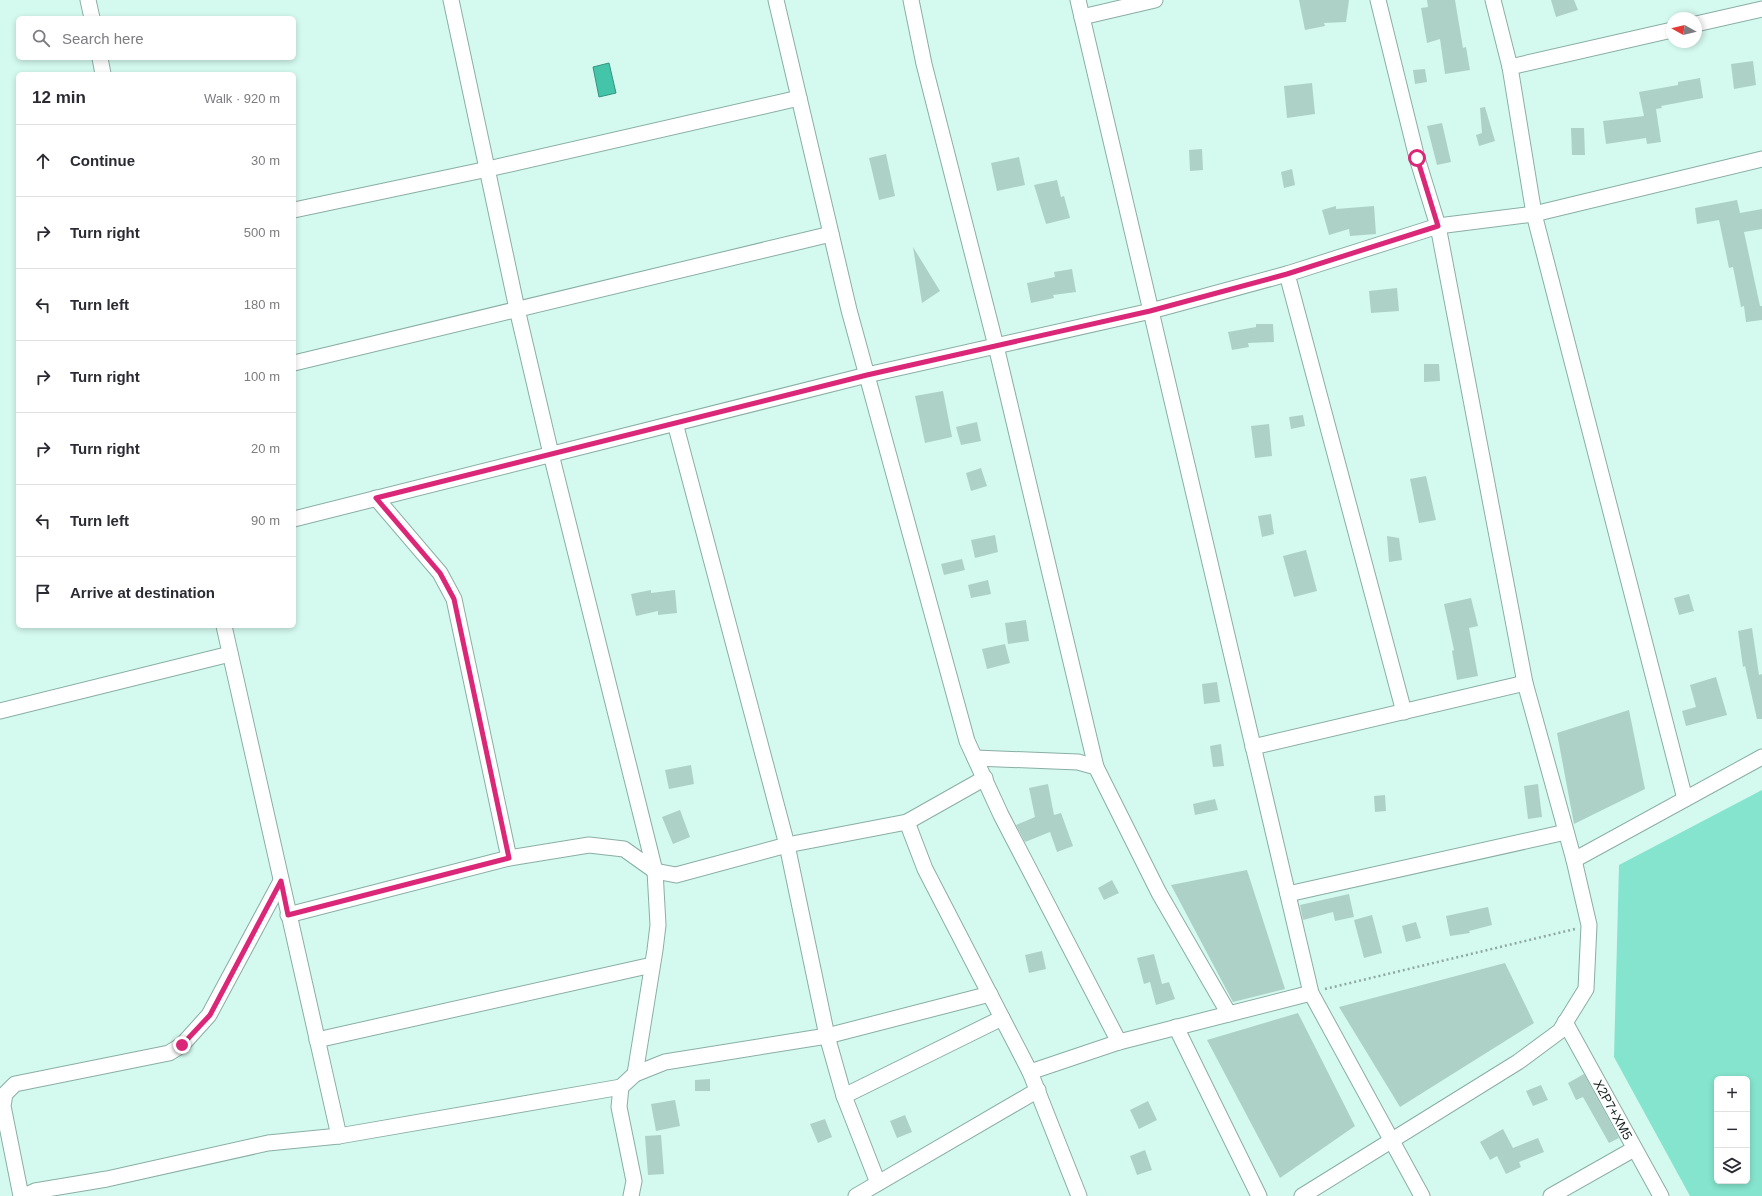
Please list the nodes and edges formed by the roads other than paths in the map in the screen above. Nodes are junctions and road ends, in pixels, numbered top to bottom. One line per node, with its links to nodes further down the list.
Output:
1 (88, 0): 10 (street)
2 (451, 0): 19 (street)
3 (776, 0): 17 (street)
4 (911, 0): 27 (street)
5 (1078, 0): 11 (street)
6 (1155, 0): 11 (street)
7 (1378, 0): 22 (street)
8 (1493, 0): 15 (street)
9 (1762, 9): 12 (street)
10 (92, 16)
11 (1082, 17): 26 (street)
12 (1702, 23)
13 (1666, 31): 15 (street)
14 (100, 60): 16 (street)
15 (1510, 67): 21 (street)
16 (103, 72)
17 (799, 98): 19 (street); 23 (street)
18 (1762, 159): 21 (street)
19 (488, 169): 20 (street); 25 (street)
20 (296, 210)
21 (1534, 214): 22 (street); 44 (street)
22 (1438, 226): 24 (street); 36 (street)
23 (831, 234): 25 (street); 29 (street)
24 (1287, 274): 26 (street); 38 (street)
25 (517, 310): 28 (street); 31 (street)
26 (1150, 311): 27 (street); 39 (street)
27 (996, 346): 29 (street); 42 (street)
28 (296, 363)
29 (867, 375): 30 (street); 41 (street)
30 (675, 423): 31 (street); 47 (street)
31 (551, 454): 32 (street); 50 (street)
32 (376, 498): 33 (street); 48 (street)
33 (296, 518)
34 (224, 628): 35 (street)
35 (230, 654): 37 (street); 51 (street)
36 (1525, 683): 38 (street); 46 (street)
37 (0, 711)
38 (1404, 712): 39 (street)
39 (1253, 748): 52 (street)
40 (1762, 756): 44 (street)
41 (975, 758): 42 (street); 43 (street)
42 (1096, 767): 57 (street)
43 (985, 778): 45 (street); 63 (street)
44 (1685, 799): 49 (street)
45 (907, 822): 47 (street); 56 (street)
46 (1566, 832): 49 (street); 52 (street)
47 (787, 845): 50 (street); 61 (street)
48 (509, 858): 50 (street); 53 (street)
49 (1574, 860): 59 (street)
50 (655, 871): 54 (street)
51 (281, 881): 53 (street); 73 (street)
52 (1288, 894): 55 (street)
53 (288, 915): 62 (street)
54 (652, 966): 62 (street); 65 (street)
55 (1311, 993): 57 (street); 70 (street)
56 (990, 994): 58 (street); 61 (street)
57 (1229, 1014): 60 (street)
58 (1002, 1018): 64 (street); 68 (street)
59 (1565, 1022): 70 (street); 71 (street, X2P7+XM5)
60 (1176, 1027): 63 (street); 78 (street)
61 (827, 1036): 65 (street); 68 (street)
62 (317, 1040): 69 (street)
63 (1119, 1042): 64 (street)
64 (1030, 1072): 67 (street)
65 (635, 1074): 66 (street)
66 (621, 1087): 69 (street); 75 (street)
67 (1038, 1090): 72 (street); 77 (street)
68 (844, 1096): 72 (street)
69 (340, 1136): 74 (street)
70 (1391, 1140): 79 (street); 80 (street)
71 (1634, 1149): 81 (street); 82 (street, X2P7+XM5)
72 (878, 1183): 76 (street)
73 (21, 1196)
74 (24, 1196)
75 (631, 1196)
76 (856, 1196)
77 (1079, 1196)
78 (1259, 1196)
79 (1302, 1196)
80 (1422, 1196)
81 (1551, 1196)
82 (1661, 1196)

